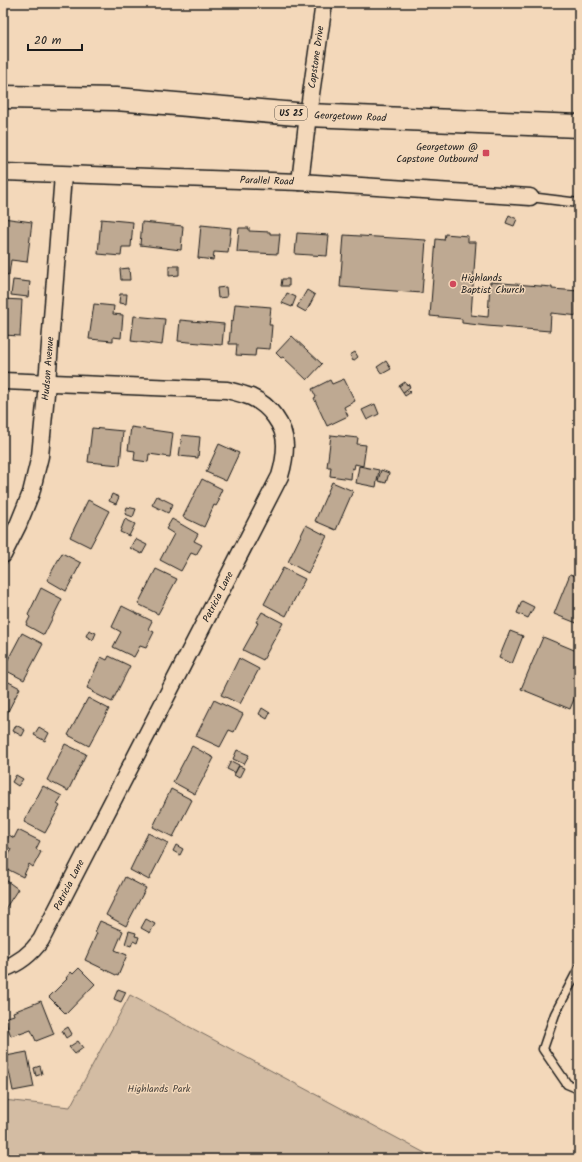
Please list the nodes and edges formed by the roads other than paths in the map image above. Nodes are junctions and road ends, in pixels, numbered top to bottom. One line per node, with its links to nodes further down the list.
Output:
1 (324, 3): 3 (street, Capstone Drive)
2 (3, 97): 3 (main road, Georgetown Road / US 25)
3 (308, 114): 4 (main road, Georgetown Road / US 25); 7 (street, Capstone Drive)
4 (579, 126)
5 (3, 172): 6 (street, Parallel Road)
6 (63, 175): 7 (street, Parallel Road); 11 (street, Hudson Avenue)
7 (300, 182): 8 (street, Parallel Road)
8 (530, 197): 9 (lane)
9 (579, 203)
10 (3, 381): 11 (street, Patricia Lane)
11 (47, 383): 12 (street, Hudson Avenue); 14 (street, Patricia Lane)
12 (3, 555)
13 (579, 968): 15 (lane)
14 (3, 969)
15 (579, 1089)

